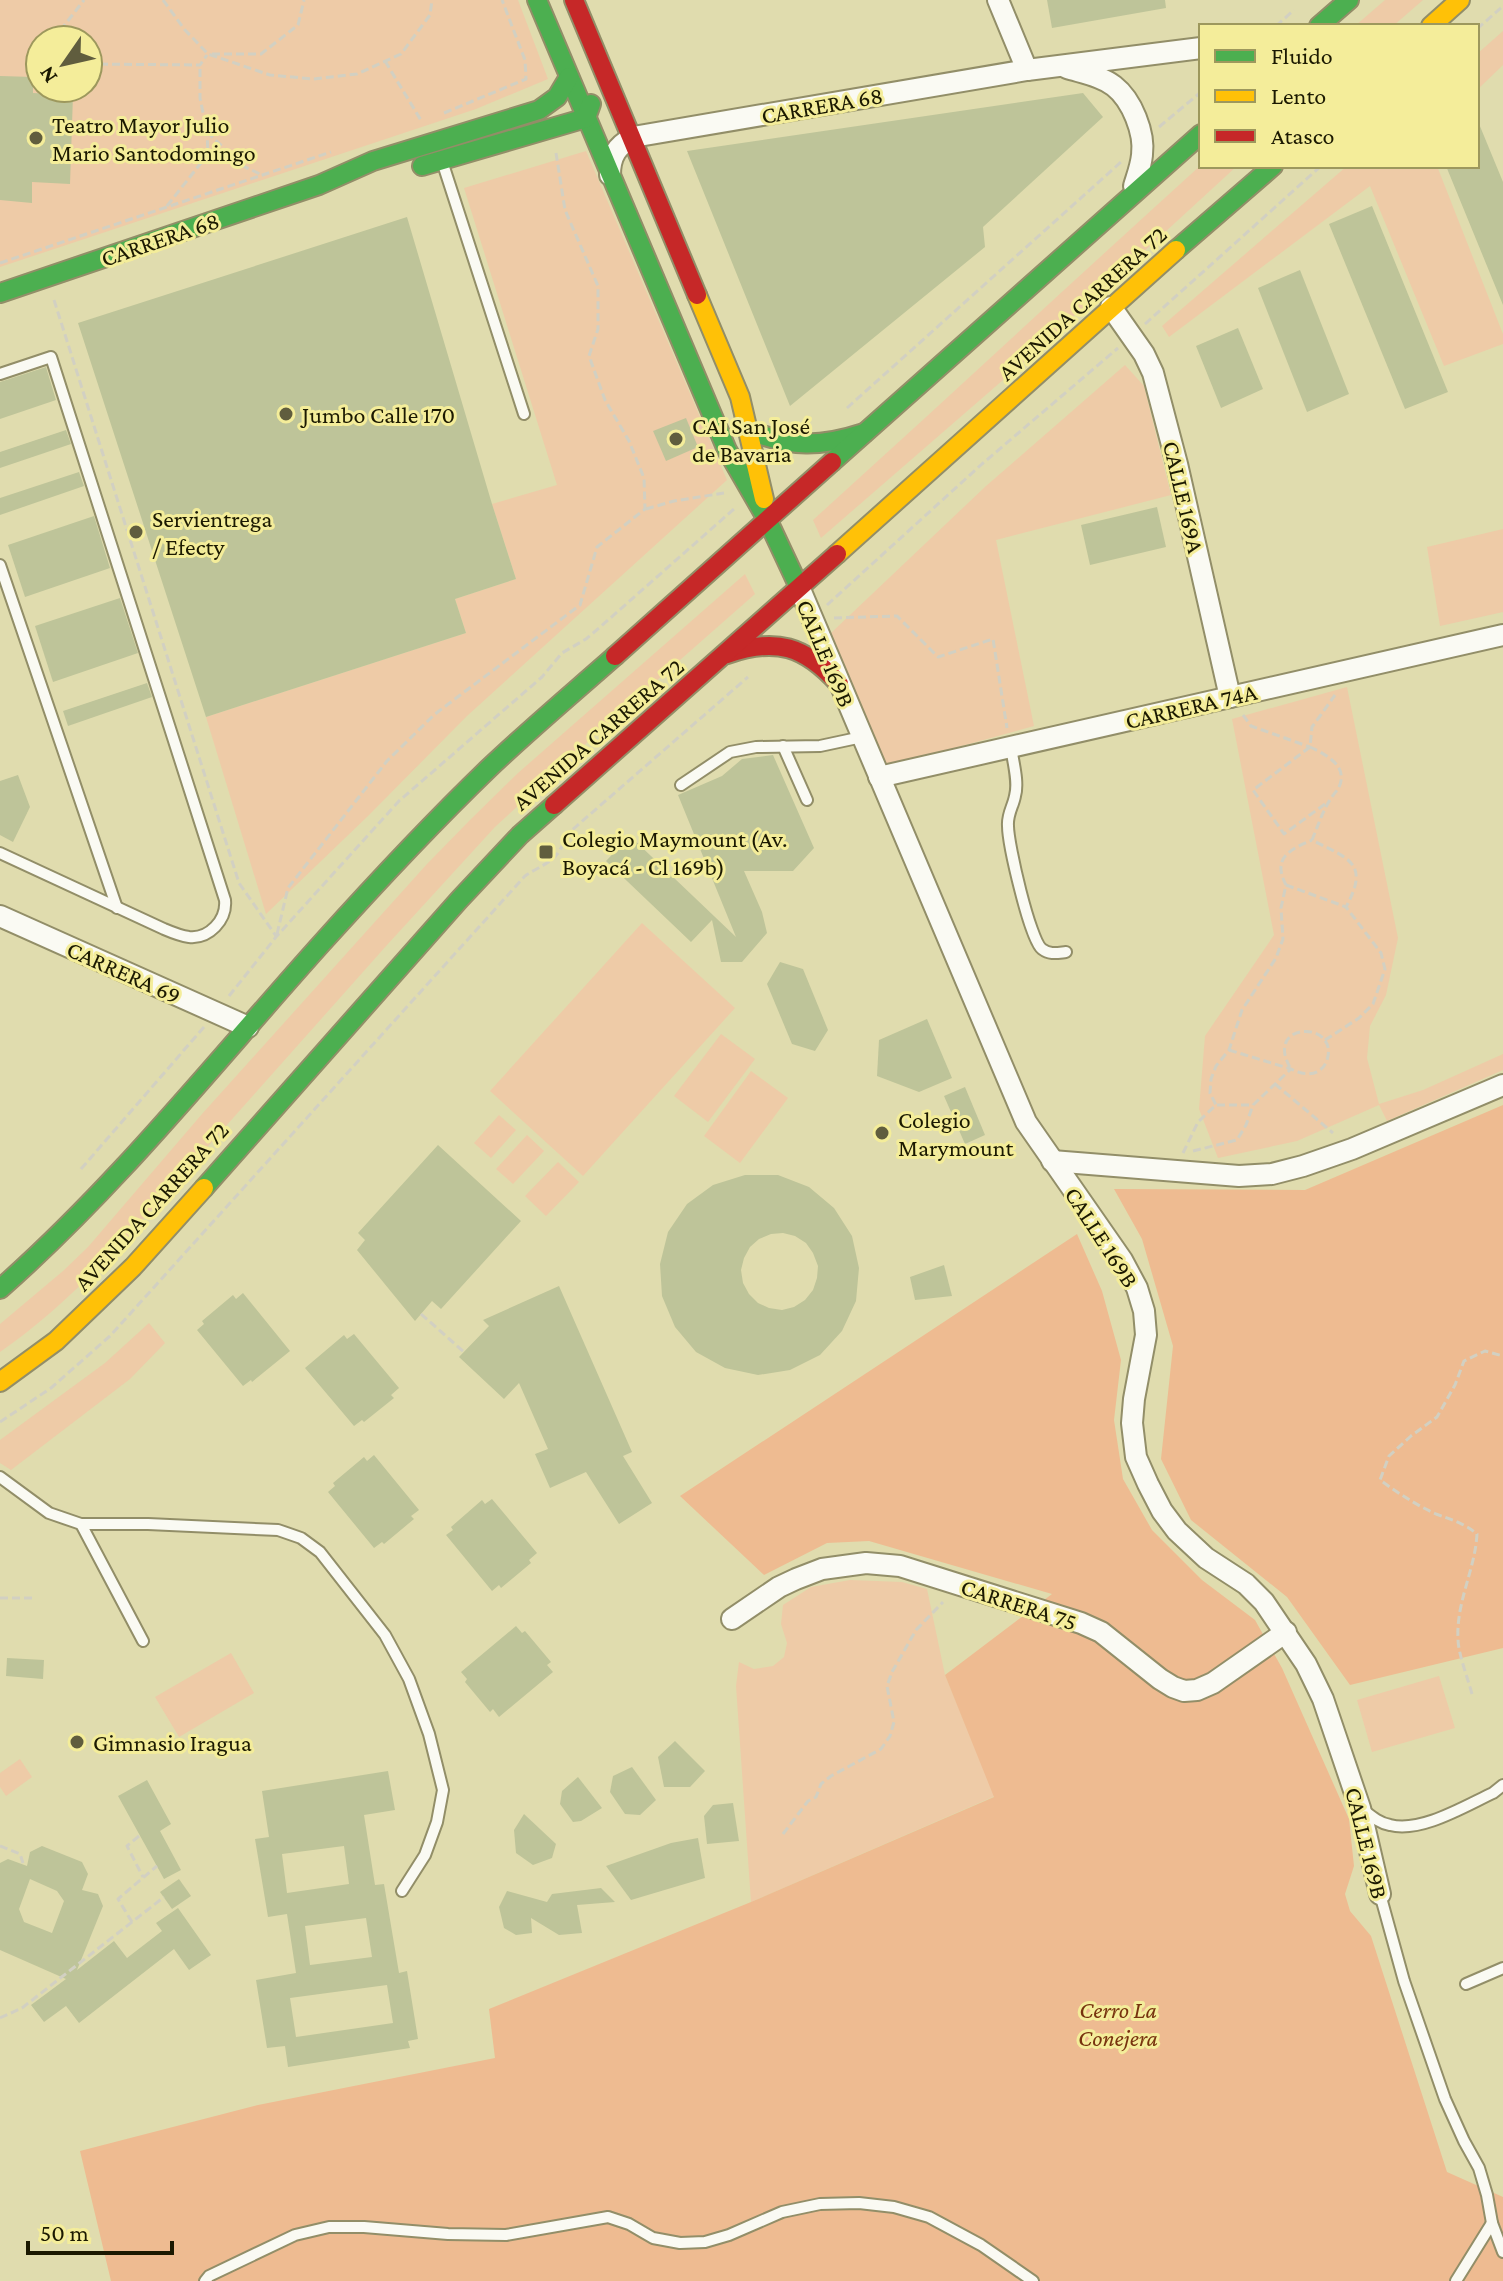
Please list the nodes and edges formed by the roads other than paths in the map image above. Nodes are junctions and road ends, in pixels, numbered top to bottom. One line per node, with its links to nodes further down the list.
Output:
1 (537, 0): 13 (main road, CALLE 169B)
2 (574, 0): 11 (main road, CALLE 169B)
3 (998, 0): 12 (street)
4 (1460, 0): 8 (main road)
5 (1342, 5): 6 (street); 7 (main road)
6 (1298, 17)
7 (1321, 24)
8 (1433, 24)
9 (1199, 48): 10 (street, CARRERA 68)
10 (1059, 66): 12 (street, CARRERA 68); 23 (street, CARRERA 68)
11 (603, 68): 14 (main road); 16 (main road, CALLE 169B)
12 (1027, 70): 16 (street, CARRERA 68)
13 (569, 77): 14 (main road, CALLE 169B); 22 (main road, CARRERA 68)
14 (586, 118): 17 (main road); 20 (main road, CALLE 169B)
15 (1199, 136): 23 (main road, AVENIDA CARRERA 72)
16 (633, 137): 20 (street); 28 (main road, CALLE 169B)
17 (441, 160): 19 (main road); 27 (lane)
18 (1271, 168): 25 (main road, AVENIDA CARRERA 72)
19 (404, 171)
20 (610, 175): 30 (main road, CALLE 169B)
21 (380, 178): 22 (main road, CARRERA 68)
22 (319, 185): 24 (main road, CARRERA 68)
23 (1130, 198): 29 (main road, AVENIDA CARRERA 72)
24 (0, 293)
25 (1111, 307): 32 (main road, AVENIDA CARRERA 72); 36 (street, CALLE 169A)
26 (0, 374): 44 (lane)
27 (524, 414)
28 (749, 430): 29 (main road); 30 (main road, CALLE 169B)
29 (870, 430): 30 (main road, AVENIDA CARRERA 72)
30 (768, 521): 32 (main road, CALLE 169B); 47 (main road, AVENIDA CARRERA 72)
31 (0, 565): 44 (lane)
32 (799, 587): 34 (main road, AVENIDA CARRERA 72); 35 (street, CALLE 169B)
33 (1503, 635): 36 (street, CARRERA 74A)
34 (725, 655): 35 (main road); 51 (main road, AVENIDA CARRERA 72)
35 (839, 684): 37 (street, CALLE 169B)
36 (1230, 697): 39 (street, CARRERA 74A)
37 (862, 737): 38 (lane); 40 (street, CALLE 169B)
38 (783, 746): 41 (lane); 42 (lane)
39 (1011, 747): 40 (street, CARRERA 74A); 46 (lane)
40 (879, 777): 49 (street, CALLE 169B)
41 (681, 785)
42 (807, 800)
43 (0, 853): 44 (lane)
44 (117, 908)
45 (0, 916): 47 (street, CARRERA 69)
46 (1066, 952)
47 (248, 1027): 50 (main road, AVENIDA CARRERA 72)
48 (1503, 1085): 49 (street)
49 (1052, 1161): 55 (street, CALLE 169B)
50 (0, 1289)
51 (0, 1382)
52 (0, 1477): 53 (lane)
53 (81, 1524): 56 (lane); 59 (lane)
54 (732, 1619): 55 (street, CARRERA 75)
55 (1286, 1632): 58 (street, CALLE 169B)
56 (143, 1641)
57 (1503, 1785): 58 (lane)
58 (1360, 1808): 60 (street, CALLE 169B)
59 (402, 1891)
60 (1380, 1894): 63 (lane, CALLE 169B)
61 (1503, 1968): 62 (lane)
62 (1466, 1984)
63 (1492, 2223): 64 (lane, CALLE 169B); 67 (lane)
64 (1503, 2252)
65 (205, 2281): 66 (lane)
66 (1033, 2281)
67 (1456, 2281)

